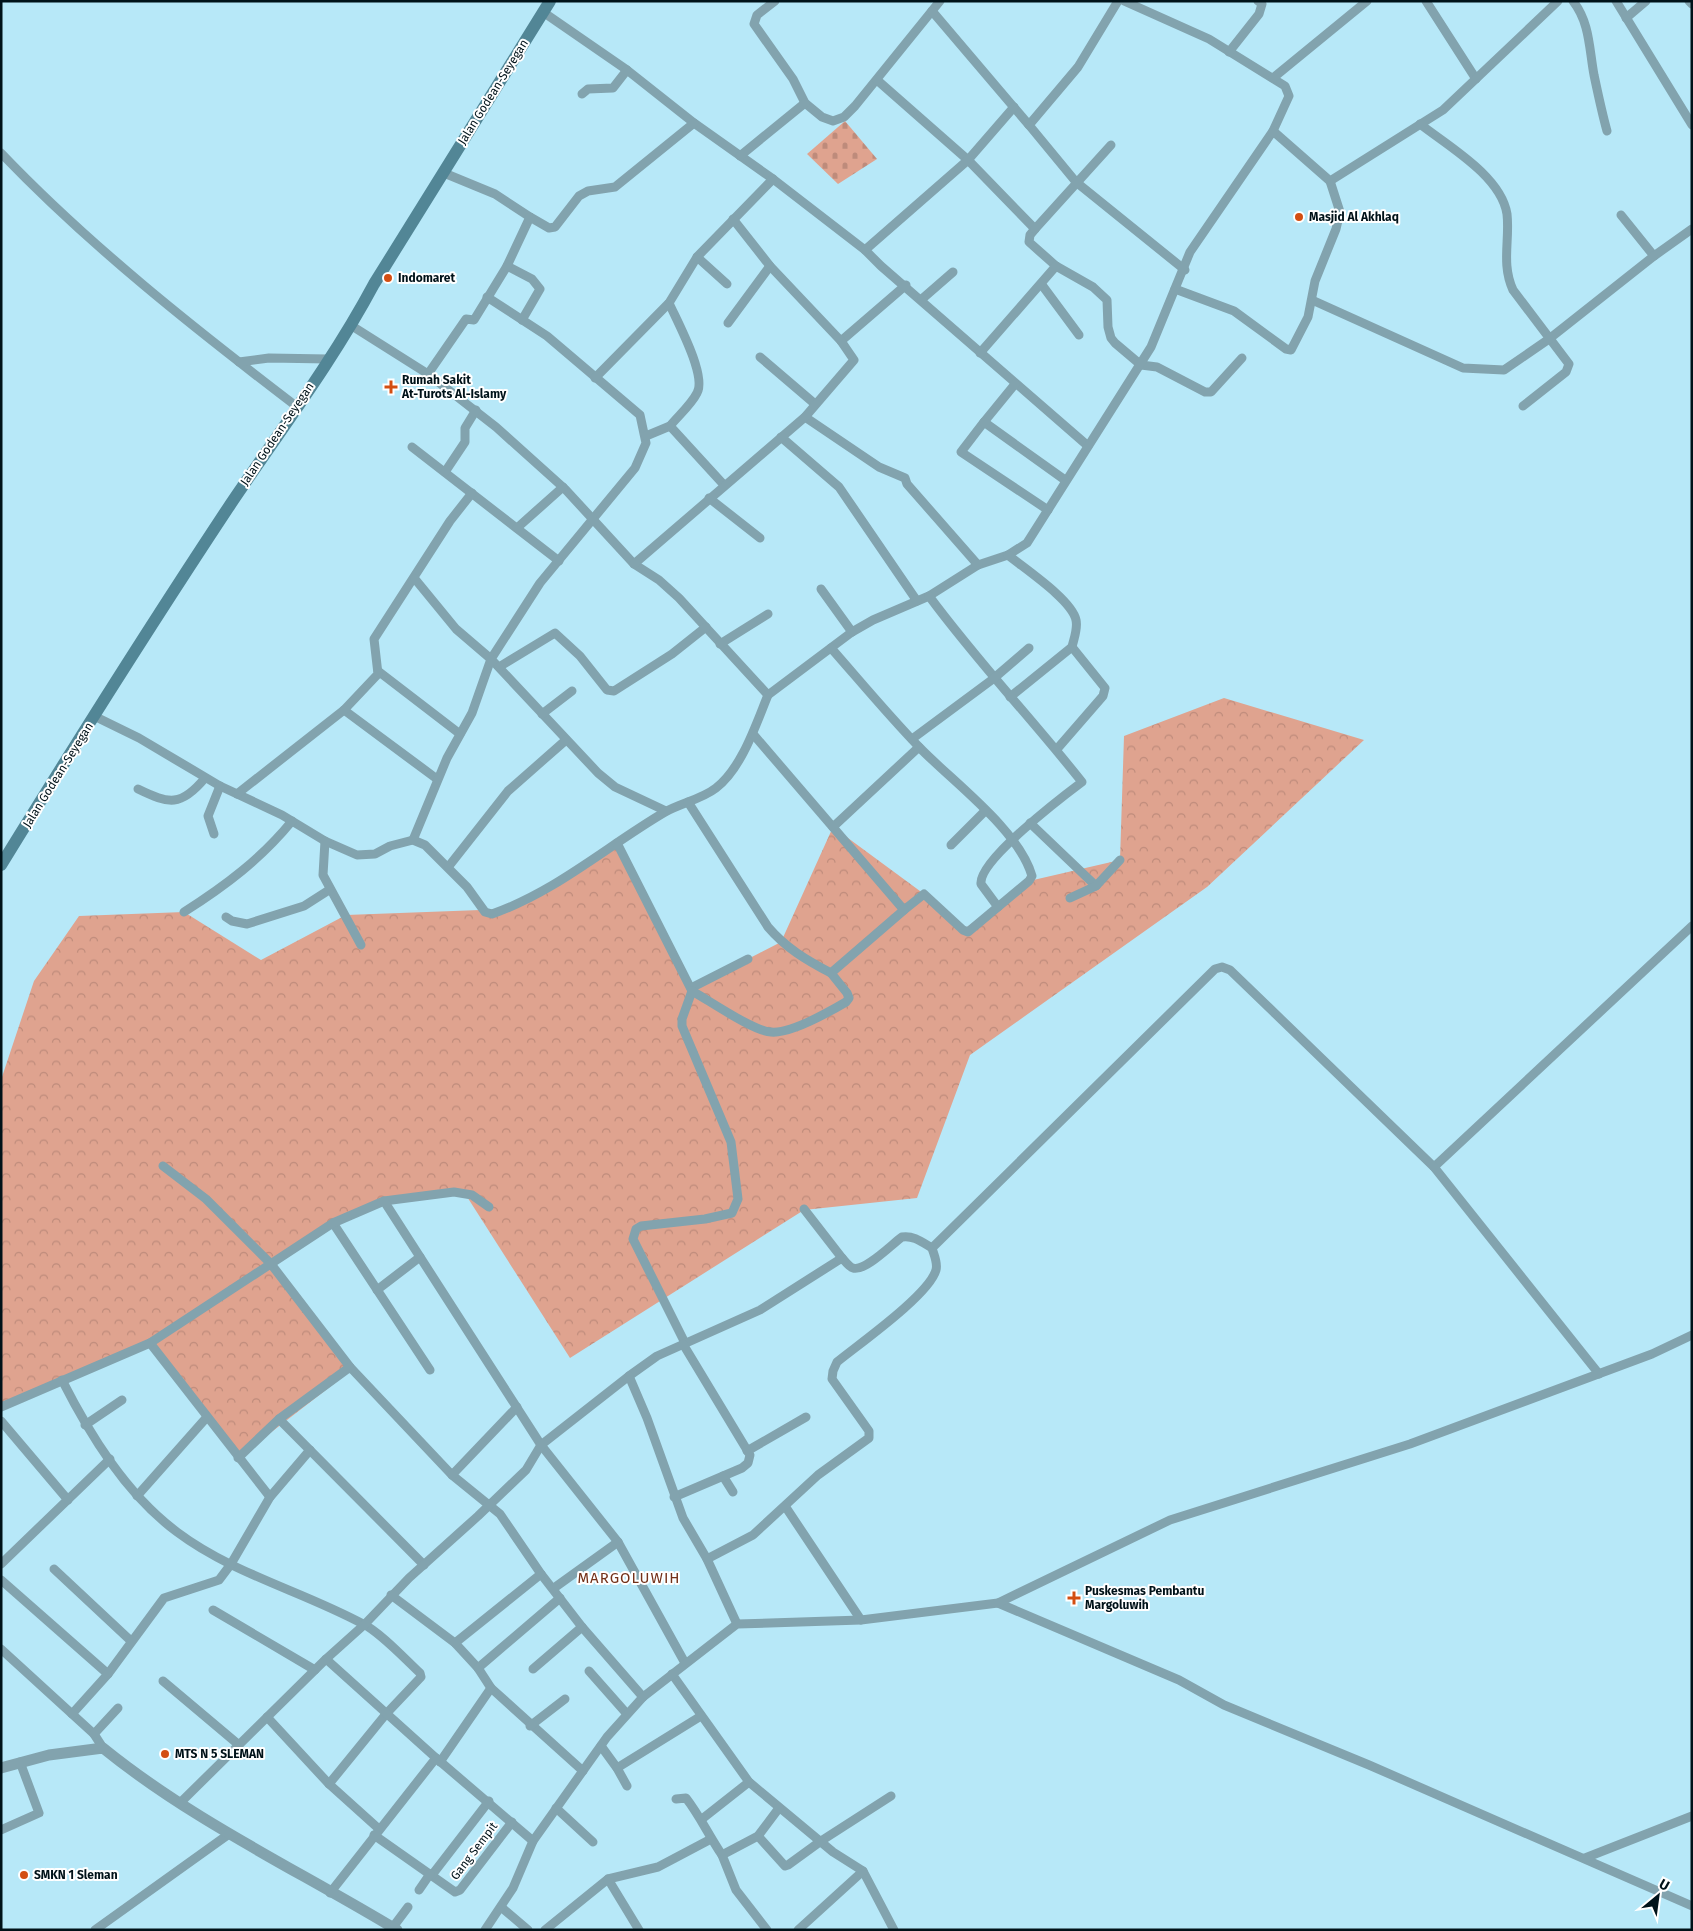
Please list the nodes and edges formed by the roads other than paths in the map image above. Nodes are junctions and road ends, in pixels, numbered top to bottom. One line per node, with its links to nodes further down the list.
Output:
1 (775, 1): 23 (street)
2 (940, 1): 15 (street)
3 (1118, 1): 27 (street)
4 (1124, 1): 17 (street)
5 (1258, 1): 17 (street)
6 (1367, 1): 19 (street)
7 (1426, 1): 20 (street)
8 (1558, 1): 20 (street)
9 (1573, 1): 30 (street)
10 (1616, 1): 16 (street)
11 (1646, 1): 16 (street)
12 (1689, 1): 13 (street)
13 (1692, 4)
14 (546, 6): 18 (street); 35 (main road, Jalan Godean-Seyegan)
15 (932, 11): 21 (street); 24 (street)
16 (1626, 18): 28 (street)
17 (1229, 52): 19 (street)
18 (627, 70): 22 (street); 25 (street)
19 (1273, 78): 29 (street)
20 (1476, 79): 26 (street)
21 (878, 80): 23 (street); 34 (street)
22 (582, 94)
23 (805, 103): 33 (street)
24 (1014, 107): 27 (street); 34 (street)
25 (694, 123): 33 (street); 40 (street)
26 (1420, 124): 37 (street); 64 (street)
27 (1029, 125): 38 (street)
28 (1692, 125)
29 (1273, 131): 37 (street); 50 (street)
30 (1607, 131)
31 (1111, 144): 38 (street)
32 (1, 153): 70 (street)
33 (740, 156): 36 (street)
34 (968, 160): 42 (street); 44 (street)
35 (444, 172): 40 (street); 62 (main road, Jalan Godean-Seyegan)
36 (773, 179): 41 (street); 44 (street)
37 (1330, 180): 58 (street)
38 (1076, 182): 42 (street); 50 (street)
39 (1621, 215): 45 (street)
40 (530, 217): 47 (street)
41 (733, 219): 46 (street); 48 (street)
42 (1035, 229): 49 (street)
43 (1692, 229): 45 (street)
44 (865, 250): 53 (street)
45 (1654, 256): 64 (street)
46 (697, 257): 52 (street); 59 (street)
47 (507, 266): 56 (street); 60 (street)
48 (770, 266): 61 (street); 65 (street)
49 (1056, 266): 54 (street); 71 (street)
50 (1185, 270): 55 (street)
51 (953, 272): 57 (street)
52 (728, 284)
53 (906, 285): 57 (street); 65 (street)
54 (1042, 285): 63 (street); 66 (street)
55 (1174, 289): 58 (street); 71 (street)
56 (487, 297): 60 (street); 72 (street)
57 (922, 300): 66 (street)
58 (1312, 300): 64 (street)
59 (668, 302): 73 (street); 81 (street)
60 (522, 320): 73 (street)
61 (728, 323)
62 (352, 326): 69 (main road, Jalan Godean-Seyegan); 72 (street)
63 (1079, 335)
64 (1549, 339): 77 (street)
65 (841, 341): 75 (street)
66 (980, 353): 74 (street)
67 (760, 357): 75 (street)
68 (1242, 358): 71 (street)
69 (328, 359): 70 (street); 76 (main road, Jalan Godean-Seyegan)
70 (239, 362): 76 (street)
71 (1140, 365): 84 (street)
72 (428, 374): 78 (street)
73 (595, 378): 82 (street)
74 (1015, 384): 80 (street); 84 (street)
75 (815, 404): 79 (street)
76 (296, 406): 120 (main road, Jalan Godean-Seyegan)
77 (1523, 406)
78 (476, 410): 86 (street); 89 (street)
79 (805, 417): 83 (street); 99 (street)
80 (984, 422): 87 (street); 92 (street)
81 (670, 426): 82 (street); 88 (street)
82 (646, 436): 93 (street)
83 (781, 437): 88 (street); 103 (street)
84 (1088, 446): 87 (street)
85 (412, 447): 86 (street)
86 (445, 472): 90 (street)
87 (1065, 480): 92 (street)
88 (724, 485): 91 (street)
89 (563, 487): 93 (street); 94 (street)
90 (472, 493): 94 (street); 100 (street)
91 (708, 498): 95 (street); 98 (street)
92 (1048, 510): 96 (street)
93 (592, 518): 97 (street); 98 (street)
94 (517, 528): 97 (street)
95 (760, 538)
96 (1008, 556): 99 (street); 108 (street)
97 (559, 561): 111 (street)
98 (634, 564): 105 (street)
99 (978, 565): 102 (street)
100 (415, 578): 111 (street); 113 (street)
101 (821, 589): 106 (street)
102 (929, 596): 103 (street); 114 (street)
103 (917, 601): 106 (street)
104 (768, 614): 107 (street)
105 (706, 628): 107 (street); 112 (street)
106 (852, 632): 109 (street)
107 (720, 644): 116 (street)
108 (1072, 647): 117 (street); 126 (street)
109 (831, 648): 116 (street); 123 (street)
110 (1029, 648): 114 (street)
111 (491, 659): 112 (street); 121 (street)
112 (499, 667): 119 (street)
113 (378, 671): 118 (street); 121 (street)
114 (993, 679): 117 (street); 123 (street)
115 (572, 691): 119 (street)
116 (768, 696): 122 (street)
117 (1010, 697): 126 (street)
118 (344, 710): 128 (street); 131 (street)
119 (542, 714): 124 (street)
120 (94, 716): 127 (street); 145 (main road, Jalan Godean-Seyegan)
121 (460, 734): 128 (street)
122 (753, 734): 132 (street); 137 (street)
123 (912, 739): 125 (street)
124 (566, 740): 134 (street); 146 (street)
125 (919, 747): 133 (street); 137 (street)
126 (1057, 749): 136 (street)
127 (205, 778): 129 (street); 130 (street)
128 (437, 779): 139 (street)
129 (220, 786): 131 (street); 138 (street)
130 (138, 789)
131 (237, 794): 135 (street)
132 (688, 802): 134 (street); 157 (street)
133 (986, 811): 140 (street); 143 (street)
134 (666, 812): 142 (street)
135 (292, 821): 141 (street); 152 (street)
136 (1030, 823): 140 (street); 147 (street)
137 (833, 827): 151 (street)
138 (214, 834)
139 (413, 840): 141 (street); 146 (street)
140 (1012, 840): 150 (street); 150 (street)
141 (324, 841): 148 (street)
142 (618, 843): 146 (street); 158 (street)
143 (951, 845)
144 (1120, 860): 147 (street)
145 (1, 865)
146 (449, 866)
147 (1096, 886): 149 (street)
148 (329, 890): 153 (street); 155 (street)
149 (1070, 898)
150 (998, 907): 151 (street)
151 (904, 910): 157 (street)
152 (184, 912)
153 (226, 917)
154 (1692, 926): 160 (street)
155 (361, 945)
156 (748, 959): 158 (street)
157 (831, 973): 158 (street)
158 (691, 990): 172 (street)
159 (163, 1166): 168 (street)
160 (1434, 1166): 165 (street); 175 (street)
161 (384, 1202): 162 (street); 164 (street); 166 (street)
162 (489, 1206)
163 (804, 1210): 167 (street)
164 (333, 1224): 168 (street); 169 (street)
165 (932, 1248): 167 (street); 199 (street)
166 (420, 1257): 169 (street); 180 (street)
167 (842, 1258): 172 (street)
168 (271, 1264): 171 (street); 173 (street)
169 (377, 1290): 174 (street)
170 (1692, 1335): 175 (street)
171 (150, 1343): 177 (street); 181 (street)
172 (684, 1343): 176 (street); 188 (street)
173 (350, 1367): 183 (street); 191 (street)
174 (430, 1370)
175 (1599, 1374): 211 (street)
176 (629, 1376): 186 (street); 196 (street)
177 (62, 1380): 179 (street); 185 (street)
178 (122, 1400): 185 (street)
179 (1, 1407)
180 (516, 1407): 186 (street); 191 (street)
181 (207, 1417): 189 (street); 194 (street)
182 (806, 1417): 188 (street)
183 (279, 1420): 187 (street); 189 (street)
184 (1, 1421): 197 (street)
185 (85, 1425): 190 (street)
186 (541, 1445): 198 (street); 200 (street)
187 (310, 1450): 195 (street); 204 (street)
188 (747, 1451): 192 (street)
189 (238, 1458): 195 (street)
190 (110, 1459): 194 (street); 197 (street)
191 (452, 1475): 198 (street)
192 (723, 1476): 193 (street); 196 (street)
193 (734, 1492)
194 (137, 1496): 203 (street)
195 (270, 1497): 203 (street)
196 (674, 1497): 201 (street)
197 (68, 1500): 202 (street)
198 (489, 1506): 204 (street); 206 (street)
199 (785, 1506): 201 (street); 213 (street)
200 (618, 1542): 208 (street); 221 (street)
201 (707, 1559): 215 (street)
202 (1, 1564)
203 (231, 1564): 214 (street); 217 (street)
204 (424, 1565): 209 (street)
205 (54, 1570): 217 (street)
206 (541, 1574): 208 (street); 218 (street)
207 (1, 1580): 226 (street)
208 (554, 1588): 210 (street)
209 (391, 1595): 214 (street); 218 (street)
210 (560, 1598): 216 (street); 222 (street)
211 (998, 1603): 213 (street); 269 (street)
212 (213, 1610): 224 (street)
213 (861, 1620): 215 (street)
214 (365, 1624): 220 (street); 234 (street)
215 (737, 1624): 221 (street)
216 (582, 1627): 223 (street); 230 (street)
217 (131, 1641): 226 (street)
218 (455, 1643): 222 (street)
219 (2, 1650): 233 (street)
220 (326, 1659): 224 (street); 234 (street)
221 (686, 1663): 227 (street)
222 (478, 1668): 229 (street)
223 (533, 1669)
224 (315, 1670): 237 (street)
225 (589, 1671): 235 (street)
226 (108, 1674): 233 (street)
227 (672, 1674): 230 (street); 236 (street)
228 (163, 1681): 240 (street)
229 (491, 1688): 238 (street); 243 (street)
230 (644, 1697): 235 (street)
231 (565, 1699): 238 (street)
232 (118, 1708): 239 (street)
233 (72, 1714): 239 (street)
234 (386, 1714): 243 (street); 249 (street)
235 (627, 1714): 241 (street)
236 (700, 1716): 246 (street); 248 (street)
237 (267, 1717): 240 (street); 249 (street)
238 (530, 1726): 247 (street)
239 (94, 1734): 242 (street)
240 (239, 1744): 253 (street)
241 (601, 1746): 246 (street); 247 (street)
242 (103, 1748): 244 (street); 253 (street)
243 (438, 1760): 254 (street); 261 (street)
244 (20, 1762): 245 (street); 260 (street)
245 (1, 1768)
246 (617, 1768): 250 (street)
247 (583, 1771): 255 (street)
248 (749, 1782): 256 (street); 258 (street)
249 (329, 1784): 261 (street)
250 (627, 1786)
251 (891, 1796): 266 (street)
252 (676, 1799): 258 (street)
253 (181, 1802): 262 (street)
254 (489, 1802): 259 (street); 271 (street)
255 (556, 1808): 265 (street); 267 (street)
256 (779, 1808): 263 (street); 266 (street)
257 (1692, 1816): 269 (street)
258 (702, 1818): 264 (street)
259 (512, 1822): 265 (street); 271 (street, Gang Sempit)
260 (1, 1830)
261 (377, 1832): 271 (street); 274 (street)
262 (229, 1834): 274 (street); 280 (street)
263 (758, 1836): 266 (street); 268 (street)
264 (711, 1839): 268 (street); 272 (street)
265 (533, 1841): 277 (street)
266 (821, 1841): 270 (street)
267 (593, 1842)
268 (722, 1856): 278 (street)
269 (1585, 1858): 275 (street)
270 (863, 1871): 285 (street); 286 (street)
271 (431, 1874): 273 (street)
272 (608, 1879): 283 (street); 284 (street)
273 (419, 1890)
274 (330, 1893): 279 (street)
275 (1692, 1906)
276 (408, 1907): 279 (street)
277 (501, 1907): 281 (street); 282 (street)
278 (762, 1928)
279 (395, 1929)
280 (95, 1930)
281 (485, 1930)
282 (528, 1930)
283 (545, 1930)
284 (639, 1930)
285 (798, 1930)
286 (894, 1930)

